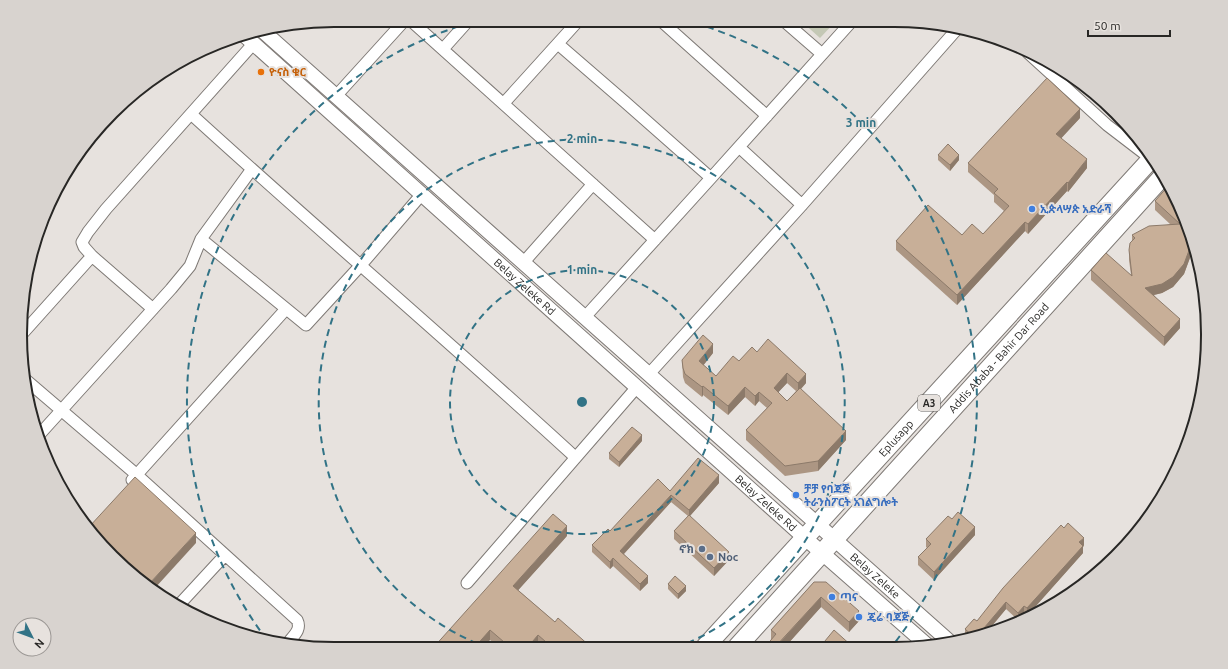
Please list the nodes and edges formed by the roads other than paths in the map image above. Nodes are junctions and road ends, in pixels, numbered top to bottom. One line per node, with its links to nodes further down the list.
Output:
1 (399, 27): 15 (street)
2 (418, 27): 12 (street)
3 (463, 27): 12 (street)
4 (573, 27): 11 (street)
5 (668, 27): 19 (street)
6 (792, 27): 13 (street)
7 (847, 27): 13 (street)
8 (954, 33): 28 (street)
9 (267, 35): 15 (street, Belay Zeleke Rd)
10 (249, 39): 17 (street, Belay Zeleke Rd); 18 (street)
11 (558, 44): 16 (street); 24 (street)
12 (443, 49): 16 (street)
13 (822, 54): 19 (street)
14 (1041, 65): 21 (street)
15 (336, 96): 17 (street); 32 (street, Belay Zeleke Rd)
16 (504, 103): 26 (street)
17 (325, 108): 27 (street, Belay Zeleke Rd)
18 (192, 114): 23 (street); 31 (street)
19 (767, 116): 20 (street)
20 (739, 147): 24 (street); 28 (street)
21 (1138, 148)
22 (1148, 163): 47 (highway, Eplusapp / A3)
23 (252, 169): 29 (street); 33 (street)
24 (711, 178): 30 (street)
25 (1160, 181): 49 (highway, Addis Ababa - Bahir Dar Road / A3)
26 (593, 184): 30 (street); 32 (street)
27 (422, 194): 33 (street); 34 (street, Belay Zeleke Rd)
28 (802, 206): 39 (street)
29 (201, 239): 35 (street); 36 (street)
30 (655, 240): 37 (street)
31 (92, 256): 35 (street); 38 (street)
32 (523, 262): 34 (street); 37 (street, Belay Zeleke Rd)
33 (361, 265): 36 (street); 44 (street)
34 (512, 275): 41 (street, Belay Zeleke Rd)
35 (153, 309): 42 (street)
36 (286, 309): 45 (street)
37 (585, 317): 39 (street, Belay Zeleke Rd)
38 (27, 328)
39 (648, 374): 41 (street); 47 (street, Belay Zeleke Rd)
40 (32, 385): 42 (street)
41 (637, 387): 44 (street); 48 (street, Belay Zeleke Rd)
42 (62, 410): 43 (street); 45 (street)
43 (42, 431)
44 (575, 457): 52 (street)
45 (137, 475): 46 (street); 51 (street)
46 (126, 486)
47 (818, 524): 48 (highway, Eplusapp / A3); 49 (street, Belay Zeleke)
48 (805, 538): 50 (street, Belay Zeleke); 57 (highway, Eplusapp / A3)
49 (834, 539): 50 (highway, Addis Ababa - Bahir Dar Road / A3); 54 (street, Belay Zeleke)
50 (822, 553): 56 (street, Belay Zeleke); 58 (highway, Addis Ababa - Bahir Dar Road / A3)
51 (225, 555): 53 (street); 55 (street)
52 (467, 582)
53 (182, 602)
54 (946, 637)
55 (292, 639)
56 (921, 640)
57 (710, 642)
58 (742, 642)

